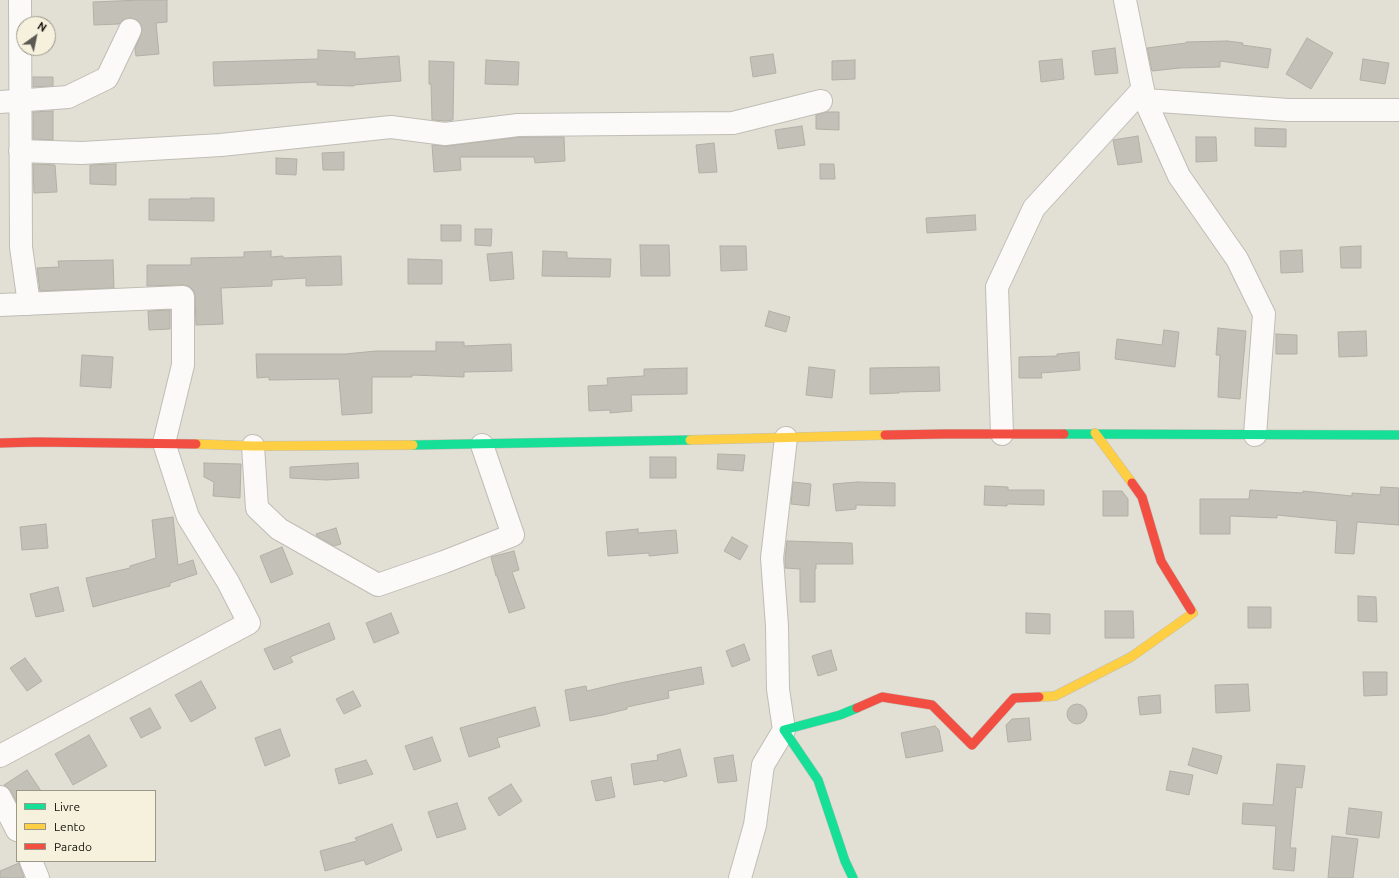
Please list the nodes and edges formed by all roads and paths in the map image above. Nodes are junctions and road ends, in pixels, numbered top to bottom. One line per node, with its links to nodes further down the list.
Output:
1 (20, 0): 6 (street)
2 (1126, 0): 4 (street)
3 (130, 30): 6 (street)
4 (1144, 95): 7 (street); 12 (street); 13 (street)
5 (821, 101): 8 (street)
6 (10, 102): 8 (street)
7 (1399, 110)
8 (20, 151): 10 (street)
9 (0, 304): 10 (street)
10 (29, 304): 17 (street)
11 (1095, 433): 12 (street); 13 (street); 20 (street)
12 (1002, 434): 15 (street)
13 (1255, 435): 14 (street)
14 (1399, 435)
15 (786, 438): 18 (street); 20 (street)
16 (0, 443): 17 (street)
17 (164, 443): 19 (street); 21 (street)
18 (482, 445): 19 (street); 19 (street)
19 (253, 446)
20 (784, 730): 26 (street); 27 (street)
21 (0, 756)
22 (0, 797): 23 (street)
23 (16, 828)
24 (31, 862): 25 (street)
25 (38, 878)
26 (740, 878)
27 (853, 878)

